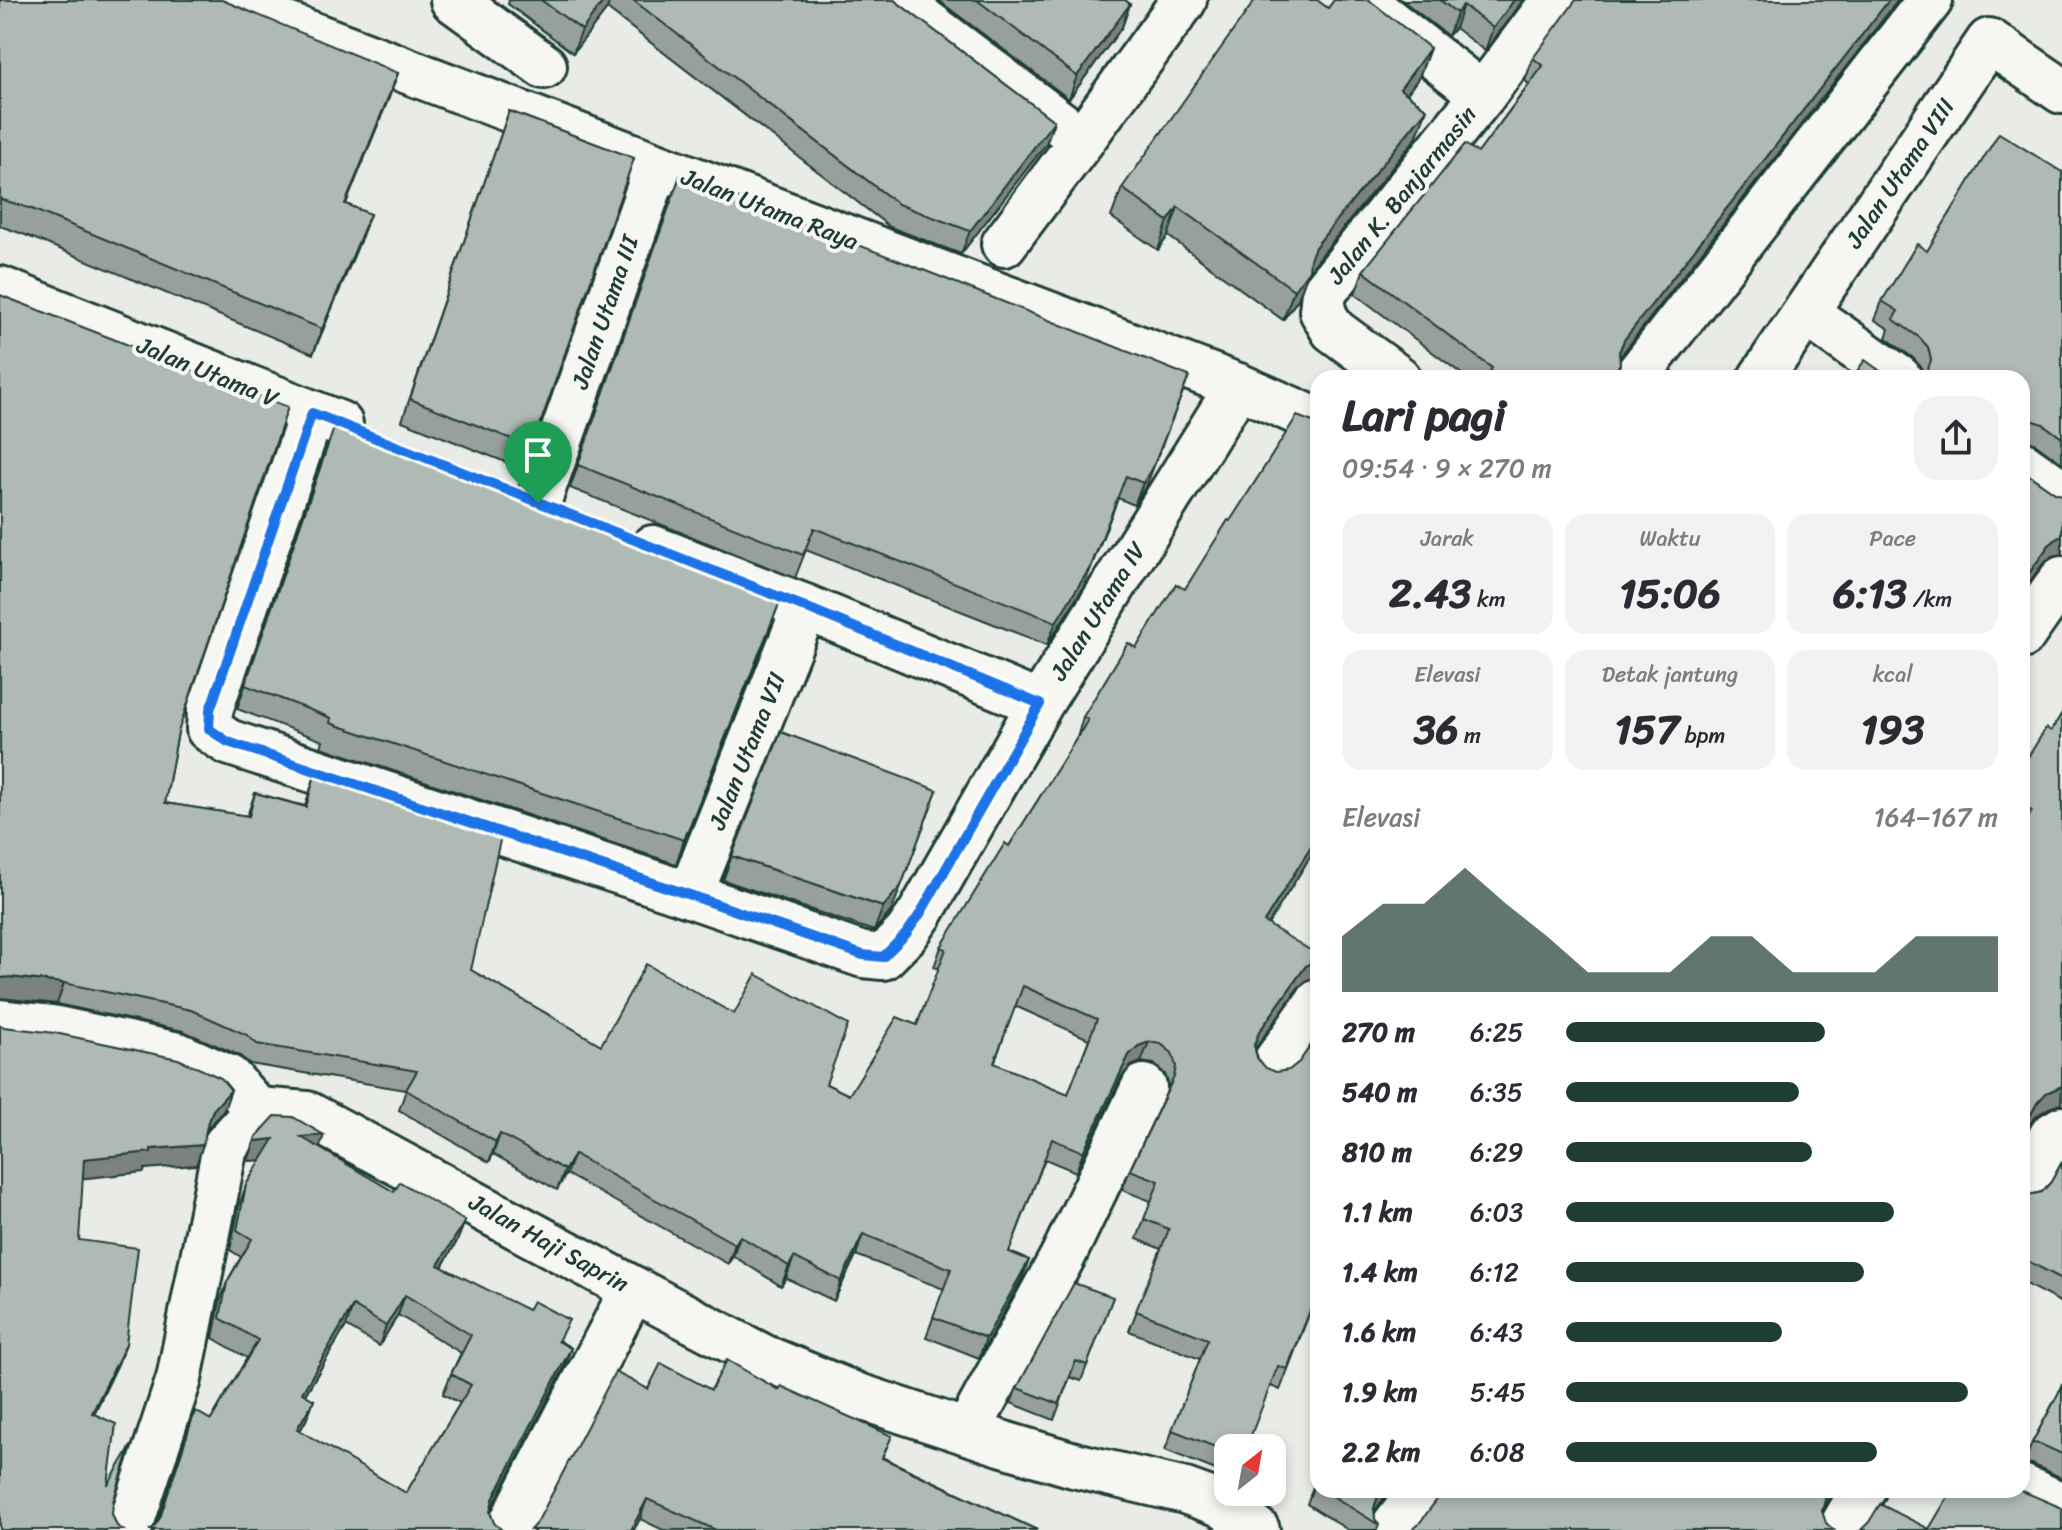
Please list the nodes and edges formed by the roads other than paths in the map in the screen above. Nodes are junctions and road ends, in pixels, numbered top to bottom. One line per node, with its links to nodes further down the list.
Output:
1 (221, 0): 12 (street, Jalan Utama Raya)
2 (897, 0): 11 (street)
3 (1184, 0): 11 (street)
4 (1362, 0): 10 (street)
5 (1554, 0): 10 (street, Jalan K. Banjarmasin)
6 (1930, 0): 17 (street)
7 (471, 6): 8 (street)
8 (544, 66)
9 (2062, 91): 15 (street, Jalan Utama VIII)
10 (1483, 95): 16 (street, Jalan K. Banjarmasin)
11 (1082, 140): 13 (street)
12 (657, 166): 20 (street, Jalan Utama Raya); 25 (street, Jalan Utama III)
13 (1004, 244)
14 (0, 289): 21 (street, Jalan Utama V)
15 (1806, 313): 18 (street, Jalan Utama VIII); 19 (street)
16 (1387, 370)
17 (1641, 370)
18 (1767, 370)
19 (1888, 370)
20 (1238, 386): 22 (street, Jalan Utama Raya); 31 (street, Jalan Utama IV)
21 (312, 413): 23 (street, Jalan Utama V); 32 (street)
22 (1310, 418)
23 (383, 441)
24 (2030, 470): 26 (street)
25 (495, 486)
26 (2062, 492)
27 (612, 532): 29 (street)
28 (2062, 579): 30 (street)
29 (805, 607): 31 (street); 32 (street, Jalan Utama VII)
30 (2030, 625)
31 (1040, 704): 32 (street, Jalan Utama IV)
32 (690, 895)
33 (1310, 1013): 35 (street)
34 (0, 1022): 37 (street)
35 (1272, 1067)
36 (1144, 1087): 41 (street)
37 (257, 1110): 40 (street, Jalan Haji Saprin); 46 (street)
38 (2062, 1129): 39 (street)
39 (2030, 1175)
40 (633, 1289): 41 (street, Jalan Haji Saprin); 47 (street)
41 (967, 1432): 48 (street, Jalan Haji Saprin)
42 (2030, 1491): 45 (street)
43 (1415, 1498): 49 (street)
44 (1858, 1498): 50 (street)
45 (2062, 1505)
46 (129, 1530)
47 (508, 1530)
48 (1257, 1530)
49 (1391, 1530)
50 (1840, 1530)

